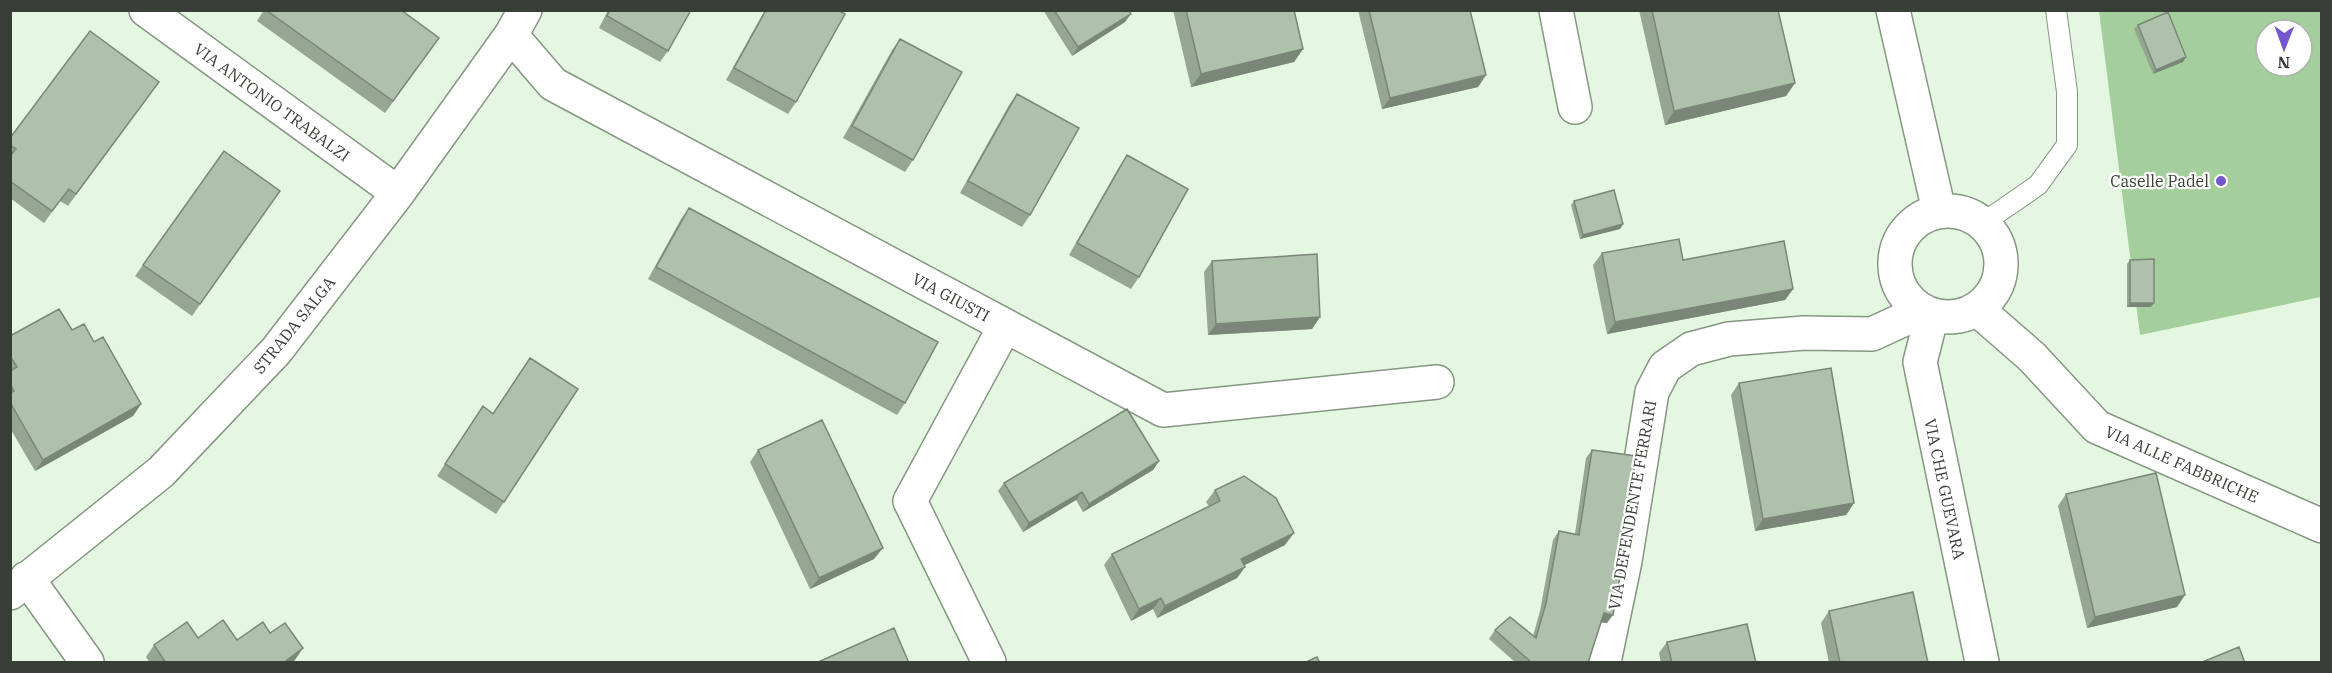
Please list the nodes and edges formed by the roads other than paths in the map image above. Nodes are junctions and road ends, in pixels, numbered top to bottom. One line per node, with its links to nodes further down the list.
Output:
1 (146, 10): 7 (street, VIA ANTONIO TRABALZI)
2 (1556, 10): 6 (street)
3 (1893, 10): 8 (street)
4 (2056, 10): 9 (lane)
5 (518, 23): 7 (street, STRADA SALGA); 12 (street, VIA GIUSTI)
6 (1575, 107)
7 (398, 193): 15 (street, STRADA SALGA)
8 (1939, 211): 9 (street); 11 (street)
9 (1983, 223): 10 (street)
10 (1977, 309): 11 (street); 14 (street, VIA ALLE FABBRICHE)
11 (1927, 313): 18 (street, VIA DEFENDENTE FERRARI); 19 (street, VIA CHE GUEVARA)
12 (1005, 326): 13 (street, VIA GIUSTI); 17 (street)
13 (1437, 382)
14 (2322, 526)
15 (19, 585): 16 (street)
16 (87, 663)
17 (989, 663)
18 (1604, 663)
19 (1982, 663)

